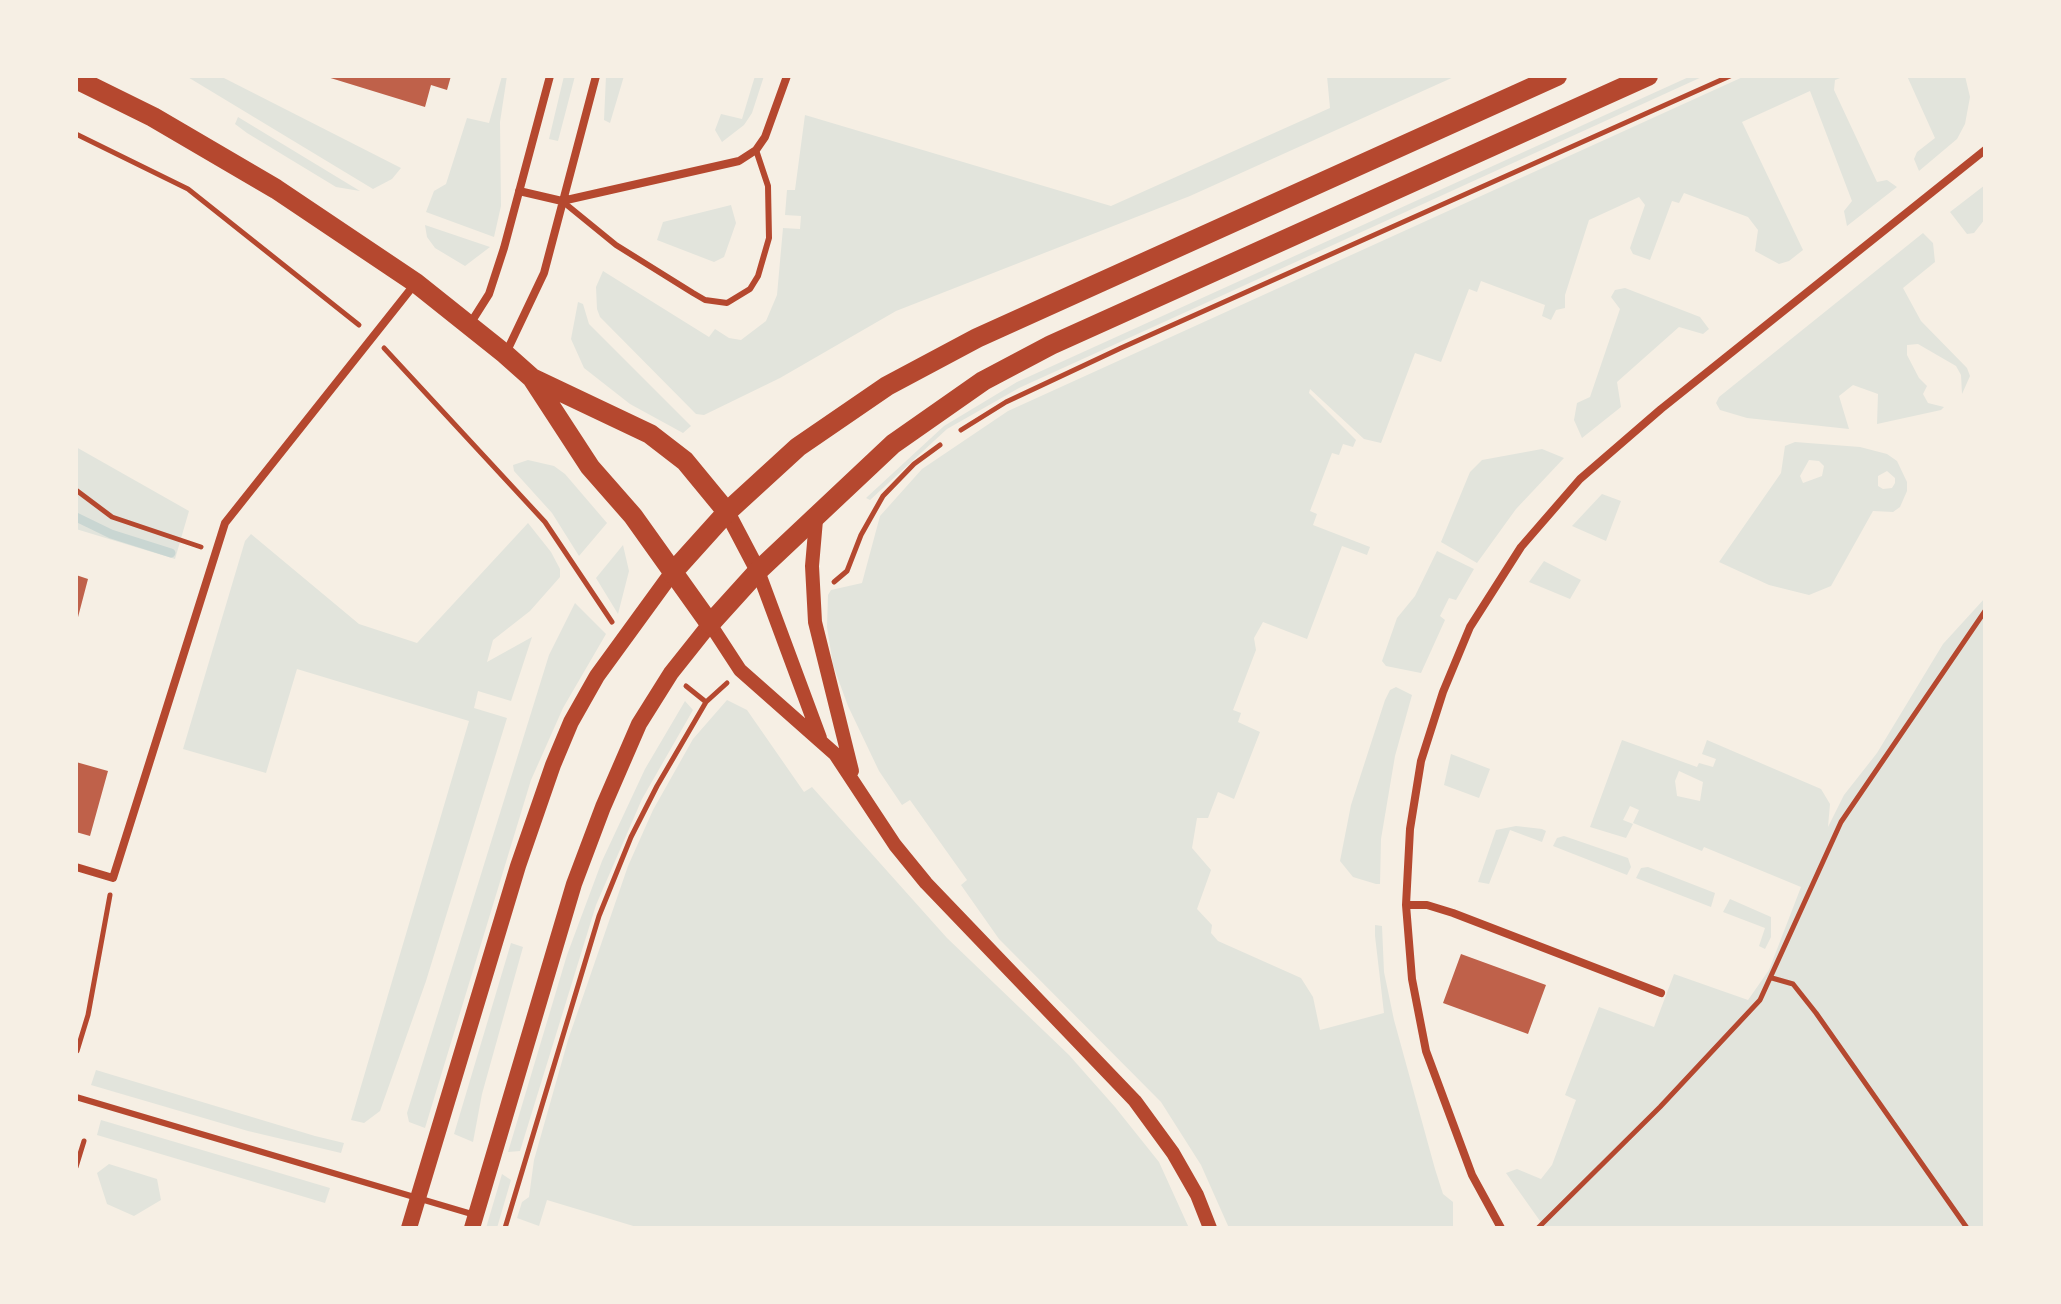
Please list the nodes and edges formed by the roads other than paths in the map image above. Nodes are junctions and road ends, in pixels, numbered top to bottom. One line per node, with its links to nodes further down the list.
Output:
1 (550, 76): 9 (street)
2 (596, 76): 10 (street)
3 (787, 76): 7 (street)
4 (1557, 76): 15 (main road)
5 (1648, 76): 16 (main road)
6 (76, 79): 11 (main road)
7 (756, 150): 10 (street); 10 (lane)
8 (1985, 150): 23 (street)
9 (519, 191): 10 (street); 12 (street)
10 (562, 201): 13 (street)
11 (416, 283): 12 (main road); 22 (street)
12 (470, 325): 13 (main road)
13 (505, 354): 14 (main road)
14 (532, 378): 15 (main road); 18 (main road)
15 (727, 512): 17 (main road); 18 (main road)
16 (816, 520): 17 (main road); 21 (street)
17 (758, 571): 19 (main road); 20 (street)
18 (672, 573): 19 (main road); 26 (main road)
19 (710, 624): 20 (street); 27 (main road)
20 (820, 738): 21 (street)
21 (854, 779): 29 (street)
22 (76, 867)
23 (1406, 905): 24 (street); 30 (street)
24 (1661, 993)
25 (76, 1097): 26 (lane)
26 (418, 1198): 27 (lane); 28 (main road)
27 (474, 1222)
28 (409, 1228)
29 (1210, 1228)
30 (1501, 1228)

